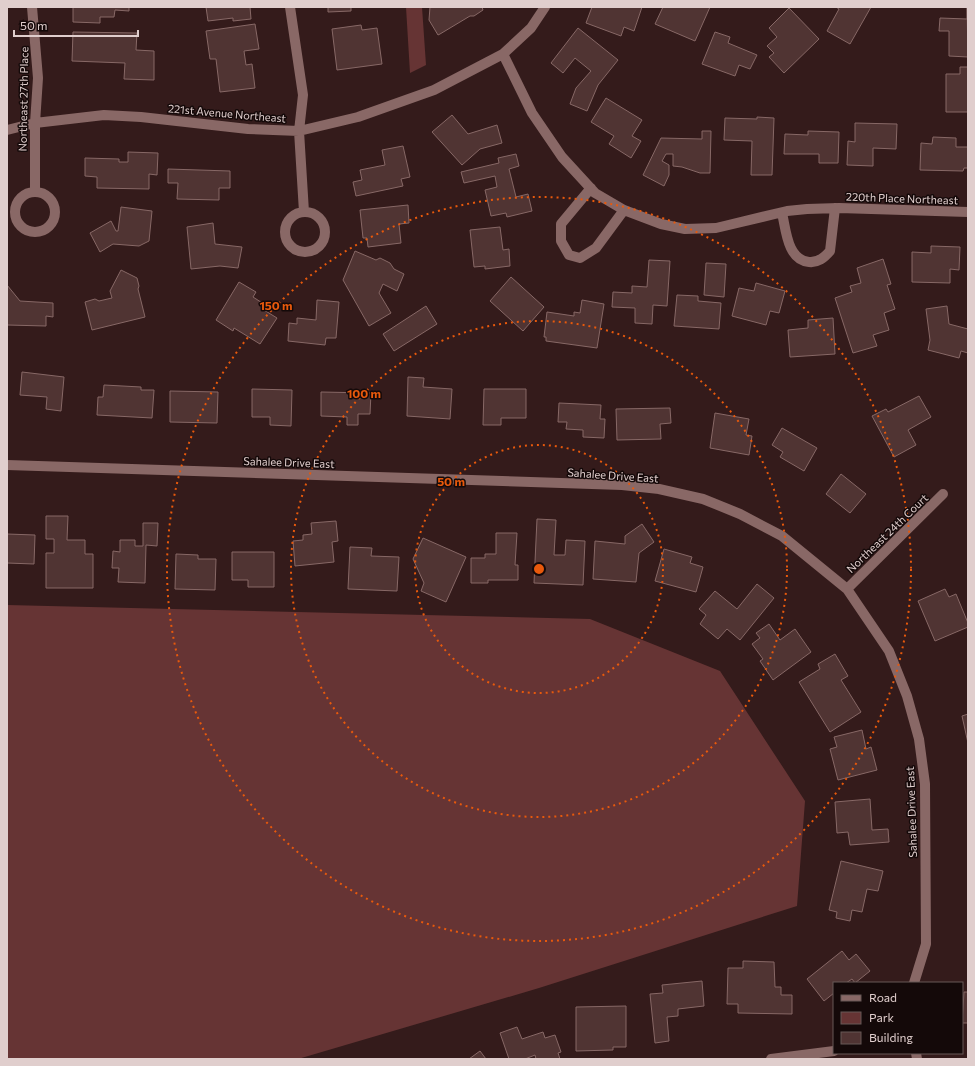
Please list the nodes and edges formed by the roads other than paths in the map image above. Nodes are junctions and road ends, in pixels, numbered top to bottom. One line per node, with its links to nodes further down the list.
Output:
1 (32, 7): 5 (street, Northeast 27th Place)
2 (290, 7): 7 (street)
3 (545, 7): 4 (street, 221st Avenue Northeast)
4 (502, 54): 7 (street, 221st Avenue Northeast); 8 (street, 220th Place Northeast)
5 (35, 122): 6 (street, 221st Avenue Northeast); 7 (street, 221st Avenue Northeast); 9 (street, Northeast 27th Place)
6 (7, 130)
7 (299, 131): 12 (street)
8 (591, 188): 11 (street, 220th Place Northeast); 11 (street)
9 (35, 191): 9 (street)
10 (835, 208): 13 (street, 220th Place Northeast); 14 (street, 220th Place Northeast); 14 (street, 220th Place Northeast)
11 (624, 210): 14 (street, 220th Place Northeast)
12 (304, 212)
13 (968, 212)
14 (782, 213)
15 (7, 465): 17 (street, Sahalee Drive East)
16 (943, 494): 17 (street, Northeast 24th Court)
17 (847, 588): 18 (street, Sahalee Drive East)
18 (914, 982)
19 (833, 1051): 20 (street)
20 (771, 1059)

